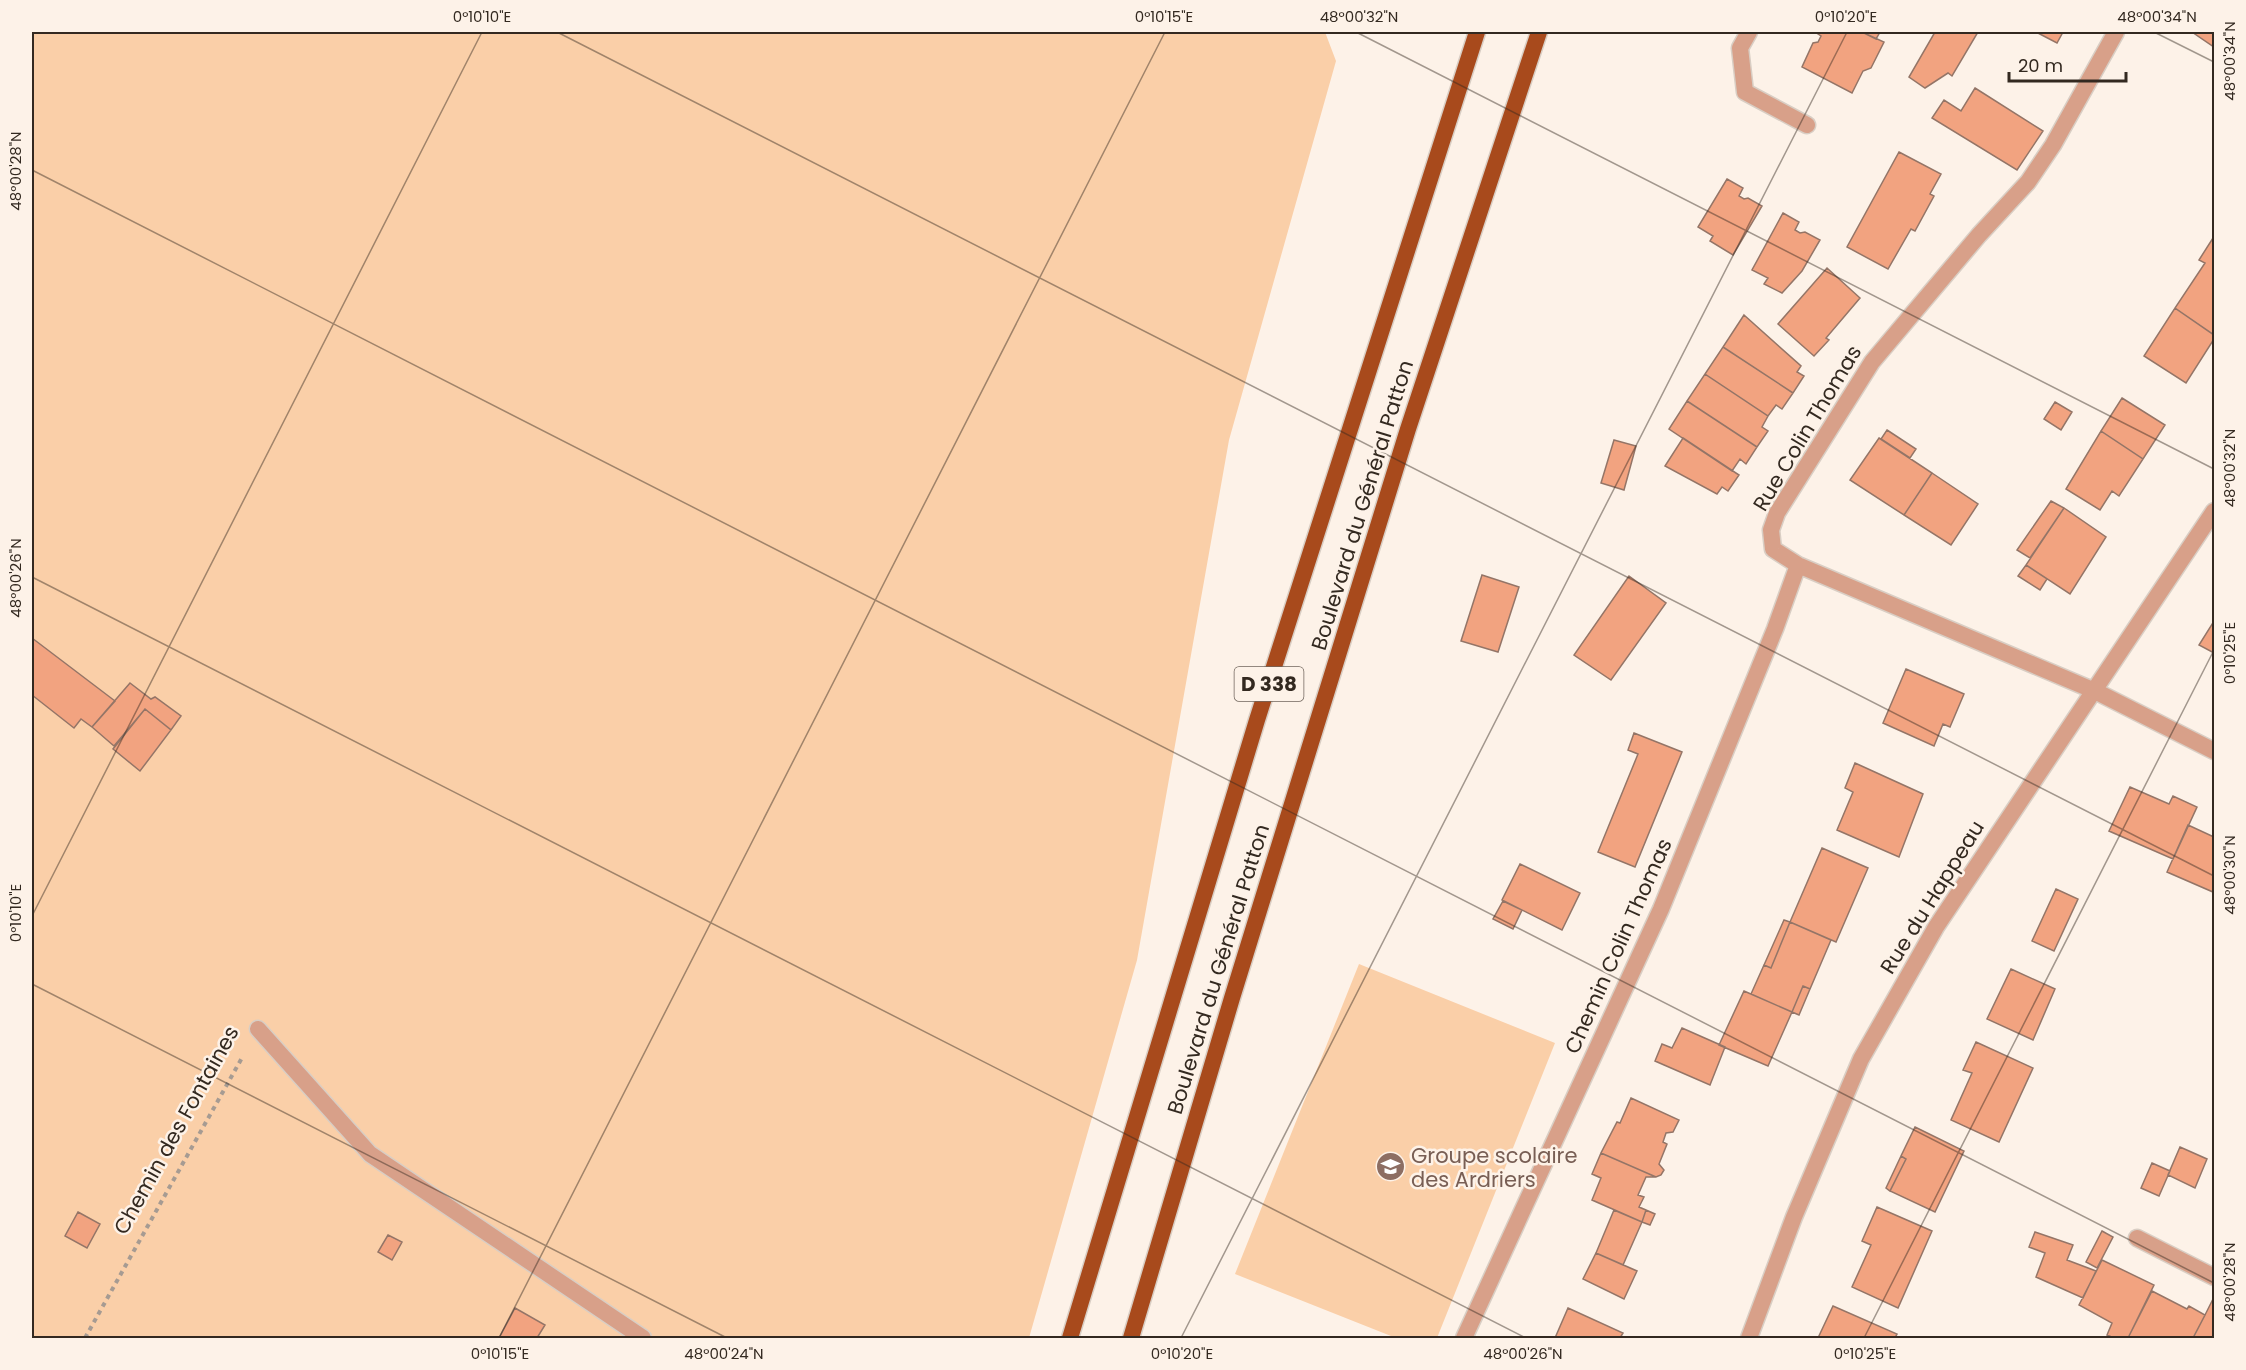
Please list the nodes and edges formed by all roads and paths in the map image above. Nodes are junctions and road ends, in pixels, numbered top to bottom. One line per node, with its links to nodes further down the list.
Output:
1 (1477, 32): 15 (highway, Boulevard du Général Patton / D 338)
2 (1539, 32): 16 (highway, Boulevard du Général Patton / D 338)
3 (1749, 32): 5 (street)
4 (2116, 32): 7 (street, Rue Colin Thomas)
5 (1807, 125)
6 (2214, 511): 8 (street, Rue du Happeau)
7 (1797, 565): 8 (street, Rue Colin Thomas); 17 (street, Chemin Colin Thomas)
8 (2095, 691): 9 (street, Rue Colin Thomas); 18 (street, Rue du Happeau)
9 (2214, 751)
10 (258, 1029): 13 (path, Chemin des Fontaines); 14 (street, Chemin des Fontaines)
11 (2137, 1238): 12 (street)
12 (2214, 1277)
13 (85, 1338)
14 (643, 1338)
15 (1070, 1338)
16 (1131, 1338)
17 (1464, 1338)
18 (1749, 1338)

